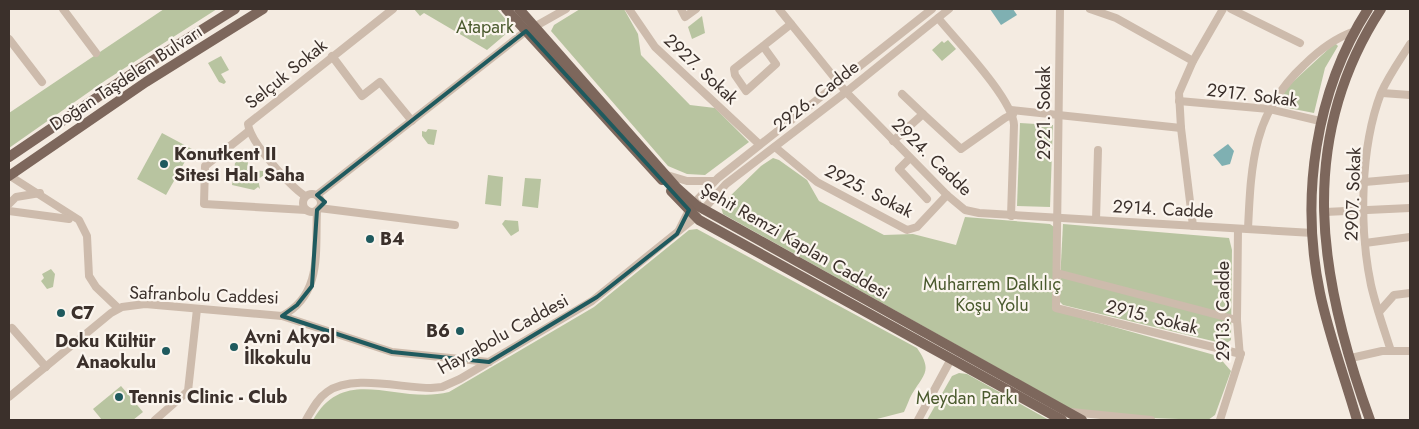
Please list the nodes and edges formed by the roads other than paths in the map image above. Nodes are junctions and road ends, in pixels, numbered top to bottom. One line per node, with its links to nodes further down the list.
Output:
1 (63, 9): 28 (street)
2 (235, 9): 50 (main road, Doğan Taşdelen Bulvarı)
3 (263, 9): 53 (main road, Doğan Taşdelen Bulvarı)
4 (393, 9): 29 (street, Selçuk Sokak)
5 (506, 9): 22 (main road, Şehit Remzi Kaplan Caddesi)
6 (519, 9): 22 (main road, Şehit Remzi Kaplan Caddesi)
7 (566, 9): 22 (street)
8 (629, 9): 47 (street, 2927. Sokak)
9 (681, 9): 10 (street)
10 (696, 9)
11 (780, 9): 21 (street, 2924. Cadde)
12 (932, 9): 32 (street, 2926. Cadde)
13 (950, 9): 20 (street, 2926. Cadde)
14 (1060, 9): 41 (street, 2921. Sokak)
15 (1090, 9): 30 (street)
16 (1223, 9): 30 (street)
17 (1231, 9): 25 (street)
18 (1368, 9): 23 (main road)
19 (1381, 9): 69 (main road)
20 (938, 18): 33 (street, 2926. Cadde); 39 (street)
21 (791, 24): 27 (street); 32 (street, 2924. Cadde)
22 (530, 29): 42 (street); 52 (main road, Şehit Remzi Kaplan Caddesi); 66 (main road, Şehit Remzi Kaplan Caddesi)
23 (1354, 31): 38 (street); 43 (main road)
24 (9, 39): 31 (street)
25 (1300, 43)
26 (1410, 44): 34 (street, 2907. Sokak)
27 (763, 46): 27 (street)
28 (96, 53)
29 (332, 56): 42 (street); 45 (street, Selçuk Sokak)
30 (1193, 61): 37 (street)
31 (42, 82)
32 (838, 82): 33 (street, 2924. Cadde); 47 (street, 2926. Cadde)
33 (846, 92): 46 (street, 2924. Cadde); 48 (street, 2926. Cadde)
34 (1382, 93): 36 (street); 56 (street, 2907. Sokak)
35 (902, 94): 40 (street)
36 (1410, 94)
37 (1178, 101): 38 (street, 2917. Sokak); 44 (street)
38 (1269, 109): 43 (street, 2917. Sokak); 77 (street)
39 (1012, 112): 40 (street); 41 (street); 70 (street)
40 (923, 114): 46 (street)
41 (1058, 116): 44 (street); 71 (street, 2921. Sokak)
42 (412, 121): 58 (street)
43 (1320, 121): 78 (main road)
44 (1181, 128): 75 (street)
45 (249, 131): 60 (street, Selçuk Sokak); 65 (street)
46 (893, 141): 51 (street, 2924. Cadde)
47 (760, 144): 55 (street, 2926. Cadde)
48 (774, 147): 59 (street, 2925. Sokak); 66 (street, 2926. Cadde)
49 (1098, 150): 73 (street)
50 (9, 157)
51 (910, 158): 59 (street, 2924. Cadde); 61 (street)
52 (665, 174): 55 (street); 66 (main road, Şehit Remzi Kaplan Caddesi)
53 (9, 176): 57 (street)
54 (1410, 178): 56 (street)
55 (714, 181): 66 (street, 2926. Cadde)
56 (1365, 182): 67 (street, 2907. Sokak)
57 (40, 193): 62 (street); 83 (street)
58 (317, 195): 60 (street); 64 (street, Safranbolu Caddesi)
59 (946, 195): 70 (street, 2924. Cadde)
60 (305, 196): 65 (street)
61 (927, 199)
62 (10, 200)
63 (1410, 208): 67 (street)
64 (318, 209): 65 (street); 74 (street); 87 (street, Safranbolu Caddesi)
65 (306, 210)
66 (696, 210): 93 (main road, Şehit Remzi Kaplan Caddesi); 95 (street, Hayrabolu Caddesi)
67 (1364, 210): 69 (street); 80 (street, 2907. Sokak)
68 (9, 211): 72 (street)
69 (1325, 212): 94 (main road)
70 (1011, 216): 71 (street, 2914. Cadde)
71 (1058, 218): 73 (street, 2914. Cadde); 81 (street, 2921. Sokak)
72 (69, 219)
73 (1096, 220): 75 (street, 2914. Cadde)
74 (455, 225)
75 (1193, 226): 76 (street, 2914. Cadde)
76 (1238, 229): 77 (street, 2914. Cadde); 88 (street, 2913. Cadde)
77 (1248, 229): 78 (street, 2914. Cadde)
78 (1313, 233): 99 (main road)
79 (1410, 237): 80 (street)
80 (1365, 243): 86 (street, 2907. Sokak)
81 (1057, 273): 84 (street, 2921. Sokak); 88 (street)
82 (1410, 293): 86 (street)
83 (118, 308): 85 (street, Safranbolu Caddesi); 96 (street, Safranbolu Caddesi)
84 (1056, 308): 92 (street, 2915. Sokak)
85 (197, 309): 87 (street, Safranbolu Caddesi); 100 (street)
86 (1379, 312): 90 (street, 2907. Sokak)
87 (282, 316): 95 (street)
88 (1237, 320): 92 (street, 2913. Cadde)
89 (12, 328): 96 (street)
90 (1391, 350): 91 (street); 94 (street)
91 (1410, 352)
92 (1240, 354): 105 (street, 2913. Cadde)
93 (954, 355): 98 (main road, Şehit Remzi Kaplan Caddesi); 102 (street)
94 (1351, 358): 106 (main road)
95 (490, 362): 101 (street, Hayrabolu Caddesi)
96 (46, 366): 97 (street, Safranbolu Caddesi)
97 (9, 397)
98 (1065, 416): 103 (main road, Şehit Remzi Kaplan Caddesi); 104 (street)
99 (1355, 419)
100 (155, 420)
101 (306, 420)
102 (918, 420)
103 (1082, 420)
104 (1151, 420)
105 (1220, 420)
106 (1370, 420)

